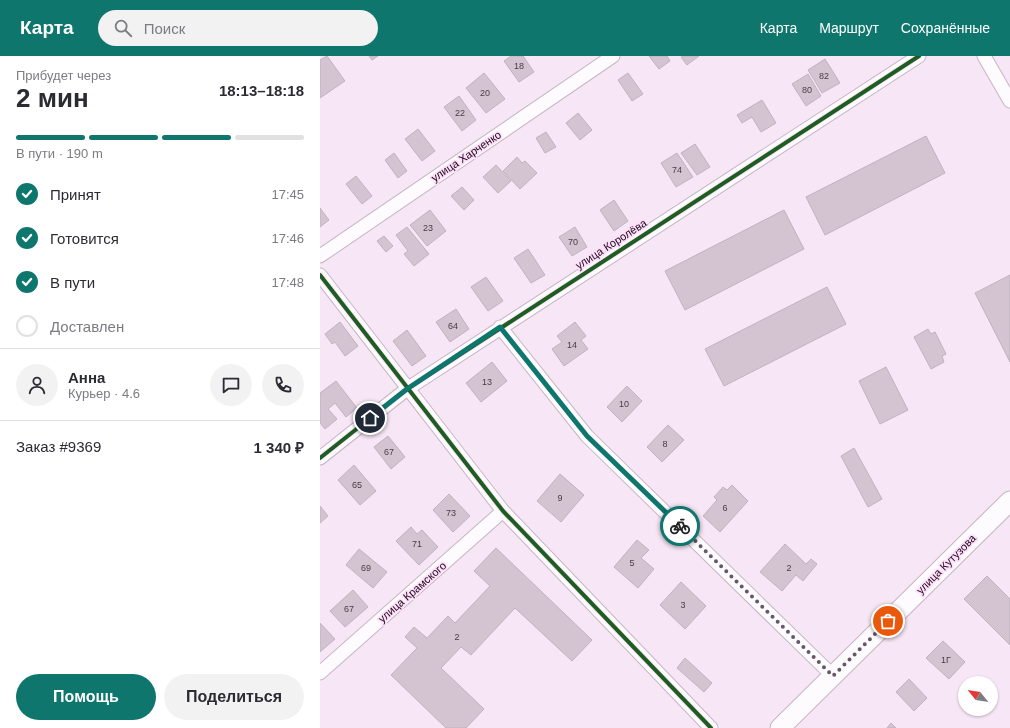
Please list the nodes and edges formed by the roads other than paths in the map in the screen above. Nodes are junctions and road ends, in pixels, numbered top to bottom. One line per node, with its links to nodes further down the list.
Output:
1 (613, 56): 5 (street, улица Харченко)
2 (919, 56): 7 (street, улица Королёва)
3 (984, 56): 4 (street)
4 (1010, 101)
5 (320, 256)
6 (320, 275): 8 (street)
7 (500, 327): 8 (street, улица Королёва); 13 (street)
8 (407, 389): 9 (street, улица Королёва); 11 (street)
9 (320, 458)
10 (1010, 501): 13 (main road, улица Кутузова)
11 (503, 511): 12 (street, улица Крамского); 14 (street)
12 (320, 673)
13 (833, 676): 15 (main road, улица Кутузова)
14 (711, 728)
15 (780, 728)

